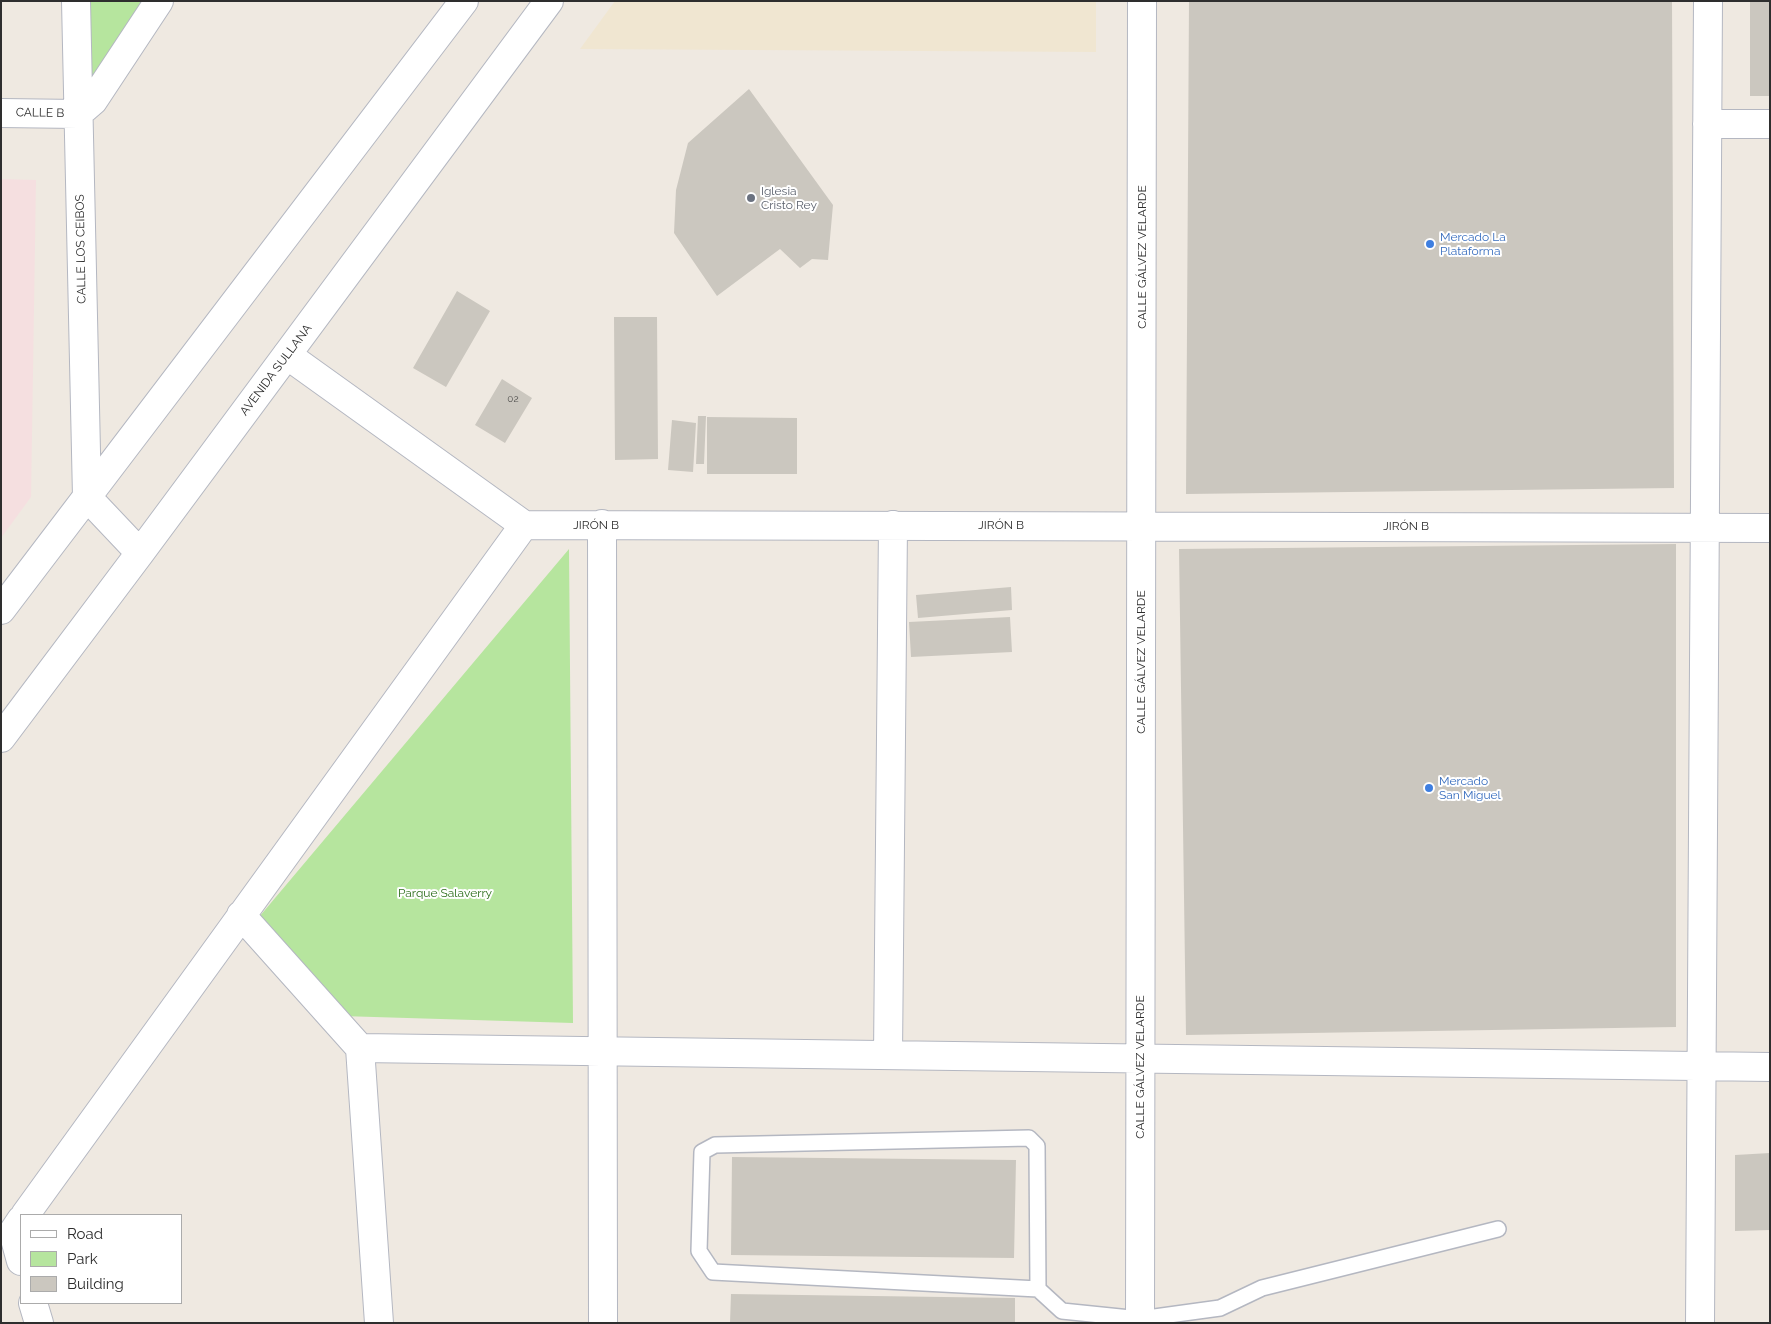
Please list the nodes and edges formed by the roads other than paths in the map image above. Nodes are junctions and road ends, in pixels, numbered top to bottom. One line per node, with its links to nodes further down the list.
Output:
1 (76, 1): 8 (street, CALLE LOS CEIBOS)
2 (159, 1): 8 (street)
3 (464, 1): 12 (street)
4 (549, 1): 11 (street, AVENIDA SULLANA)
5 (1142, 1): 16 (street, CALLE GÁLVEZ VELARDE)
6 (1708, 1): 9 (street)
7 (1, 113): 8 (street, CALLE B)
8 (78, 114): 12 (street, CALLE LOS CEIBOS)
9 (1707, 124): 10 (street); 17 (street)
10 (1770, 124)
11 (287, 356): 14 (street); 19 (street, AVENIDA SULLANA)
12 (86, 497): 19 (street); 20 (street)
13 (602, 524): 14 (street, JIRÓN B); 15 (street, JIRÓN B); 24 (street)
14 (524, 525): 22 (street)
15 (893, 525): 16 (street, JIRÓN B); 25 (street)
16 (1141, 525): 17 (street, JIRÓN B); 26 (street, CALLE GÁLVEZ VELARDE)
17 (1704, 527): 18 (street, JIRÓN B); 27 (street)
18 (1770, 528)
19 (140, 553): 21 (street, AVENIDA SULLANA)
20 (1, 610)
21 (1, 738)
22 (242, 915): 23 (street); 29 (street)
23 (360, 1048): 24 (street); 34 (street)
24 (603, 1051): 25 (street); 36 (street)
25 (888, 1055): 26 (street)
26 (1140, 1059): 27 (street); 33 (street, CALLE GÁLVEZ VELARDE)
27 (1701, 1066): 28 (street); 37 (street)
28 (1770, 1068)
29 (26, 1214)
30 (1498, 1229): 33 (lane)
31 (1038, 1289): 31 (lane); 33 (lane)
32 (33, 1304): 35 (street)
33 (1140, 1321)
34 (377, 1322)
35 (39, 1323)
36 (603, 1323)
37 (1700, 1323)

